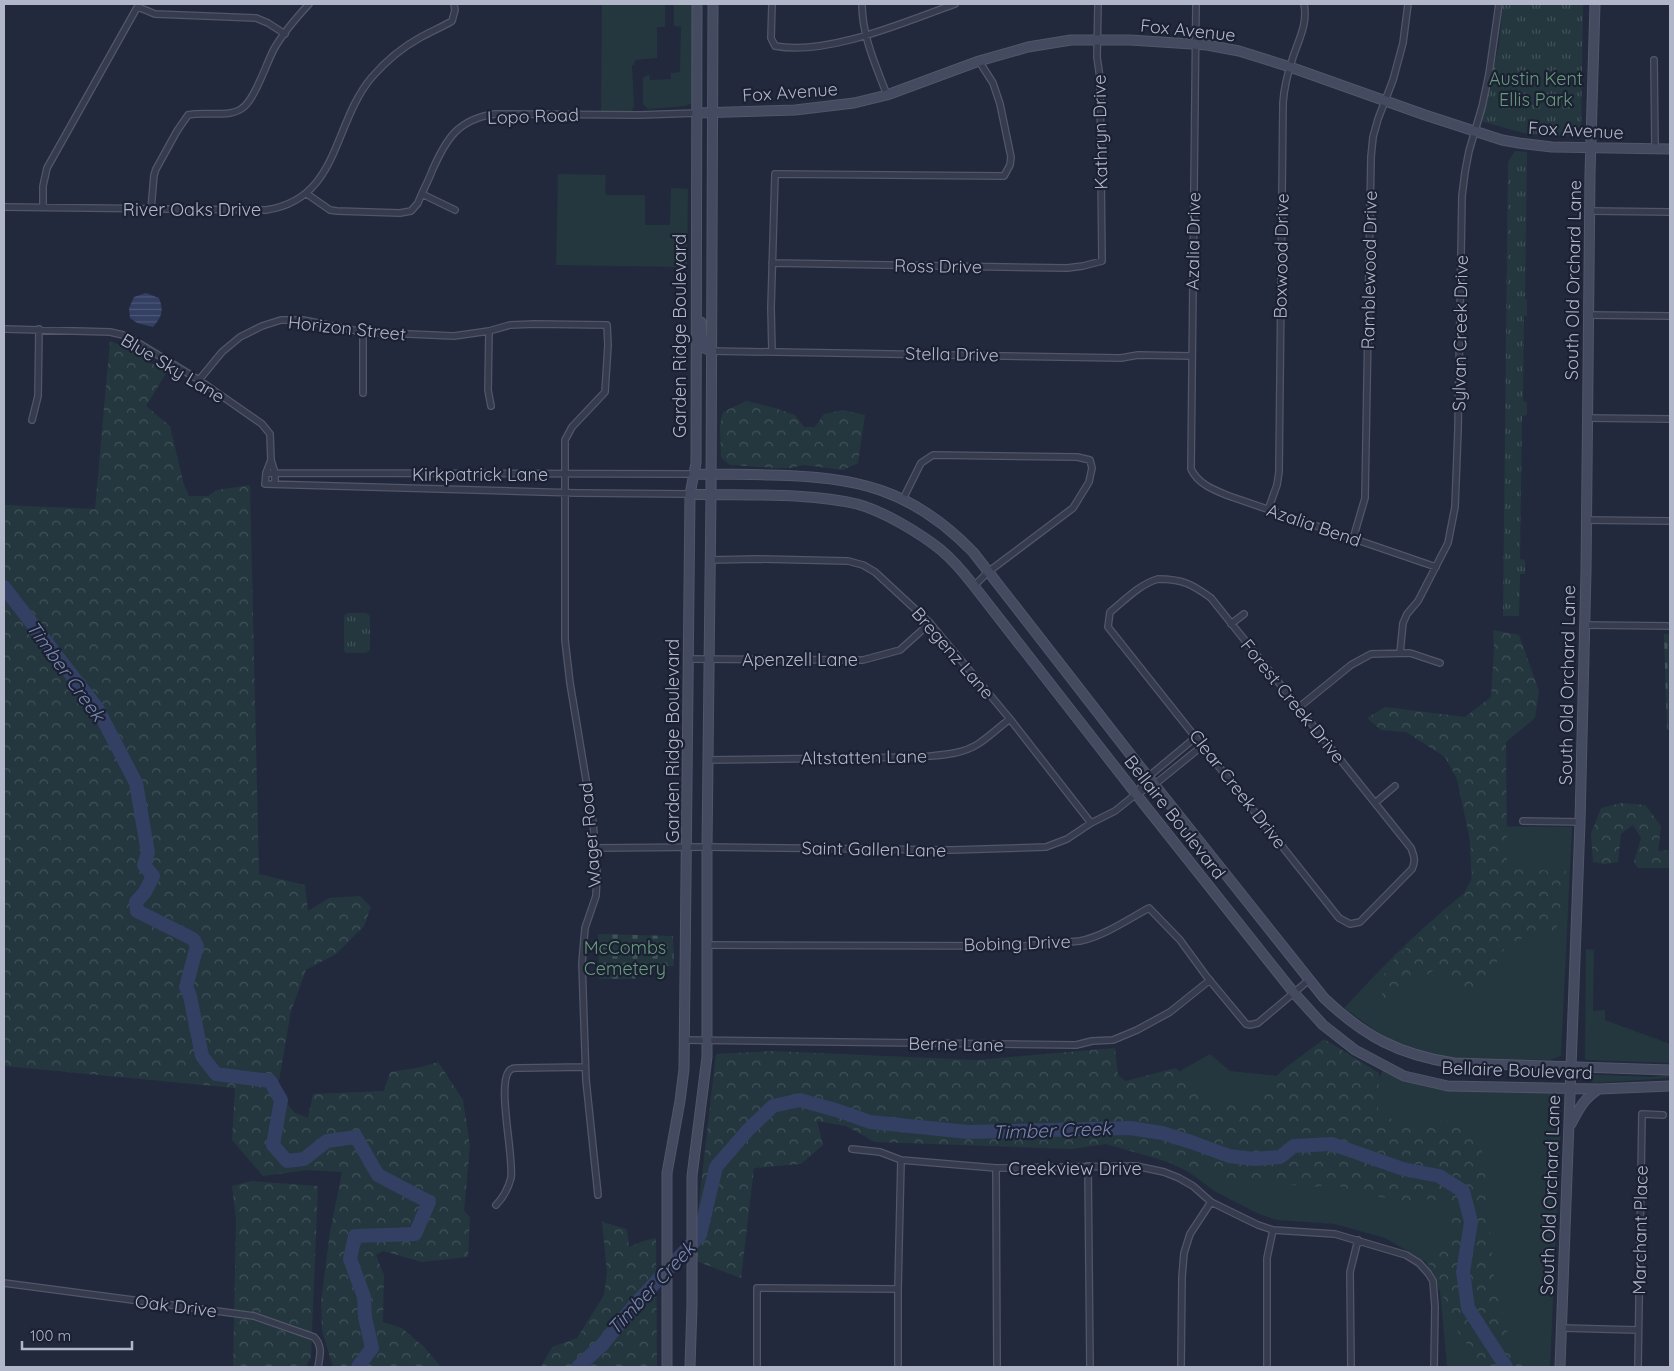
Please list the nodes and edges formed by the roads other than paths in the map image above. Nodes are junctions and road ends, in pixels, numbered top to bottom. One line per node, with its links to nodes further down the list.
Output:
1 (309, 4): 15 (street)
2 (454, 4): 30 (street, River Oaks Drive)
3 (697, 4): 24 (main road, Garden Ridge Boulevard)
4 (713, 4): 25 (main road, Garden Ridge Boulevard)
5 (772, 4): 16 (street)
6 (862, 4): 16 (street)
7 (955, 4): 16 (street)
8 (1098, 4): 17 (street, Kathryn Drive)
9 (1196, 4): 18 (street, Azalia Drive)
10 (1304, 4): 21 (street, Boxwood Drive)
11 (1408, 4): 23 (street, Ramblewood Drive)
12 (1499, 4): 26 (street, Sylvan Creek Drive)
13 (1595, 4): 27 (main road, South Old Orchard Lane)
14 (138, 5): 15 (street); 33 (street)
15 (286, 34): 34 (street)
16 (866, 36): 22 (street)
17 (1097, 39): 18 (main road, Fox Avenue); 20 (main road, Fox Avenue); 38 (street, Kathryn Drive)
18 (1195, 44): 21 (main road, Fox Avenue); 50 (street, Azalia Drive)
19 (1654, 60): 28 (street)
20 (979, 62): 22 (main road, Fox Avenue); 39 (street)
21 (1290, 67): 23 (main road, Fox Avenue); 70 (street, Boxwood Drive)
22 (887, 95): 25 (main road, Fox Avenue)
23 (1385, 100): 26 (main road, Fox Avenue); 73 (street, Ramblewood Drive)
24 (697, 113): 25 (main road, Fox Avenue); 31 (street, Lopo Road); 40 (main road, Garden Ridge Boulevard)
25 (713, 113): 49 (main road, Garden Ridge Boulevard)
26 (1474, 131): 27 (main road, Fox Avenue); 75 (street, Sylvan Creek Drive)
27 (1591, 148): 28 (main road, Fox Avenue); 36 (main road, South Old Orchard Lane)
28 (1654, 149): 29 (main road, Fox Avenue)
29 (1670, 149)
30 (307, 194): 31 (street, Lopo Road); 34 (street, River Oaks Drive)
31 (422, 194): 35 (street)
32 (4, 207): 33 (street, River Oaks Drive)
33 (43, 207): 34 (street, River Oaks Drive)
34 (151, 210)
35 (455, 210)
36 (1590, 211): 37 (street); 41 (main road, South Old Orchard Lane)
37 (1670, 212)
38 (1102, 261): 39 (street, Ross Drive)
39 (772, 263): 48 (street)
40 (695, 290): 49 (main road); 61 (main road, Garden Ridge Boulevard)
41 (1589, 315): 42 (street); 54 (main road, South Old Orchard Lane)
42 (1670, 316)
43 (607, 325): 47 (street, Horizon Street); 60 (street, Wager Road)
44 (4, 329): 45 (street, Blue Sky Lane)
45 (39, 329): 51 (street, Blue Sky Lane); 56 (street)
46 (363, 332): 47 (street, Horizon Street); 51 (street, Horizon Street); 52 (street)
47 (489, 332): 53 (street)
48 (772, 351): 49 (street, Stella Drive); 50 (street, Stella Drive)
49 (712, 352): 62 (main road, Garden Ridge Boulevard)
50 (1192, 356): 63 (street, Azalia Drive)
51 (199, 380): 57 (street, Blue Sky Lane)
52 (363, 393)
53 (491, 406)
54 (1587, 418): 55 (street); 71 (main road, South Old Orchard Lane)
55 (1670, 419)
56 (32, 420)
57 (271, 460): 58 (street, Blue Sky Lane); 59 (street, Blue Sky Lane)
58 (266, 473): 59 (street, Kirkpatrick Lane); 64 (street, Blue Sky Lane)
59 (275, 473): 60 (street, Kirkpatrick Lane); 65 (street, Blue Sky Lane)
60 (565, 474): 61 (street, Kirkpatrick Lane); 66 (street, Wager Road)
61 (695, 474): 62 (main road, Bellaire Boulevard); 67 (main road, Garden Ridge Boulevard)
62 (711, 474): 68 (main road, Garden Ridge Boulevard); 69 (main road, Bellaire Boulevard)
63 (1195, 477): 70 (street, Azalia Bend)
64 (265, 484): 65 (street, Kirkpatrick Lane)
65 (275, 484): 66 (street, Kirkpatrick Lane)
66 (565, 493): 67 (street, Kirkpatrick Lane); 102 (street, Wager Road)
67 (690, 494): 68 (main road, Bellaire Boulevard); 85 (main road, Garden Ridge Boulevard)
68 (711, 495): 74 (main road, Garden Ridge Boulevard); 77 (main road, Bellaire Boulevard)
69 (903, 499): 76 (main road, Bellaire Boulevard); 76 (street)
70 (1268, 510): 73 (street, Azalia Bend)
71 (1586, 520): 72 (street); 82 (main road, South Old Orchard Lane)
72 (1670, 520)
73 (1353, 539): 75 (street, Azalia Bend)
74 (710, 560): 80 (street, Bregenz Lane); 86 (main road, Garden Ridge Boulevard)
75 (1436, 567): 84 (street, Sylvan Creek Drive)
76 (988, 572): 77 (street); 93 (main road, Bellaire Boulevard)
77 (974, 586): 96 (main road, Bellaire Boulevard)
78 (1110, 612): 81 (street, Forest Creek Drive); 90 (street, Clear Creek Drive)
79 (1244, 614): 81 (street)
80 (930, 623): 86 (street, Apenzell Lane); 89 (street, Bregenz Lane)
81 (1231, 624): 88 (street, Forest Creek Drive)
82 (1584, 625): 83 (street); 99 (main road, South Old Orchard Lane)
83 (1670, 626)
84 (1400, 653): 87 (street); 88 (street)
85 (689, 659): 86 (street, Apenzell Lane); 103 (main road, Garden Ridge Boulevard)
86 (709, 659): 92 (main road, Garden Ridge Boulevard)
87 (1440, 663)
88 (1298, 708): 97 (street, Forest Creek Drive)
89 (1010, 719): 92 (street, Altstatten Lane); 100 (street, Bregenz Lane)
90 (1196, 737): 91 (street, Clear Creek Drive); 93 (street)
91 (1202, 746): 94 (street); 104 (street, Clear Creek Drive)
92 (708, 760): 101 (main road, Garden Ridge Boulevard)
93 (1148, 777): 94 (main road, Bellaire Boulevard); 96 (street)
94 (1154, 785): 96 (street); 107 (main road, Bellaire Boulevard)
95 (1395, 786): 97 (street)
96 (1136, 794): 100 (street, Saint Gallen Lane); 108 (main road, Bellaire Boulevard)
97 (1375, 803): 104 (street, Forest Creek Drive)
98 (1523, 821): 99 (street)
99 (1580, 822): 112 (main road, South Old Orchard Lane)
100 (1091, 823): 101 (street, Saint Gallen Lane)
101 (707, 847): 103 (street, Saint Gallen Lane); 105 (main road, Garden Ridge Boulevard)
102 (595, 848): 103 (street, Saint Gallen Lane); 111 (street, Wager Road)
103 (687, 848): 109 (main road, Garden Ridge Boulevard)
104 (1385, 896)
105 (707, 945): 106 (street, Bobing Drive); 110 (main road, Garden Ridge Boulevard)
106 (1210, 980): 108 (street, Bobing Drive); 110 (street, Berne Lane)
107 (1309, 980): 108 (street, Bobing Drive); 112 (main road, Bellaire Boulevard)
108 (1294, 993): 115 (main road, Bellaire Boulevard)
109 (684, 1040): 110 (street, Berne Lane); 133 (main road, Garden Ridge Boulevard)
110 (708, 1041): 134 (main road, Garden Ridge Boulevard)
111 (585, 1067): 123 (street, Wager Road); 125 (street)
112 (1571, 1068): 113 (main road, Bellaire Boulevard); 115 (main road, South Old Orchard Lane)
113 (1670, 1070)
114 (1670, 1086): 116 (main road, Bellaire Boulevard)
115 (1570, 1088): 116 (main road, Bellaire Boulevard); 118 (main road, South Old Orchard Lane)
116 (1599, 1089): 118 (main road)
117 (1663, 1115): 131 (street, Marchant Place)
118 (1569, 1129): 130 (main road, South Old Orchard Lane)
119 (852, 1149): 120 (street, Creekview Drive)
120 (901, 1160): 122 (street, Creekview Drive); 129 (street)
121 (1088, 1166): 122 (street, Creekview Drive); 124 (street, Creekview Drive); 138 (street)
122 (996, 1168): 137 (street)
123 (598, 1195)
124 (1211, 1202): 126 (street, Creekview Drive); 139 (street)
125 (496, 1205)
126 (1273, 1230): 127 (street, Creekview Drive); 140 (street)
127 (1358, 1240): 141 (street); 142 (street, Creekview Drive)
128 (4, 1283): 132 (street, Oak Drive)
129 (898, 1289): 135 (street); 136 (street)
130 (1562, 1328): 131 (street); 143 (main road, South Old Orchard Lane)
131 (1638, 1330): 144 (street, Marchant Place)
132 (318, 1367)
133 (667, 1367)
134 (690, 1367)
135 (757, 1367)
136 (898, 1367)
137 (996, 1367)
138 (1090, 1367)
139 (1181, 1367)
140 (1267, 1367)
141 (1351, 1367)
142 (1434, 1367)
143 (1560, 1367)
144 (1638, 1367)

